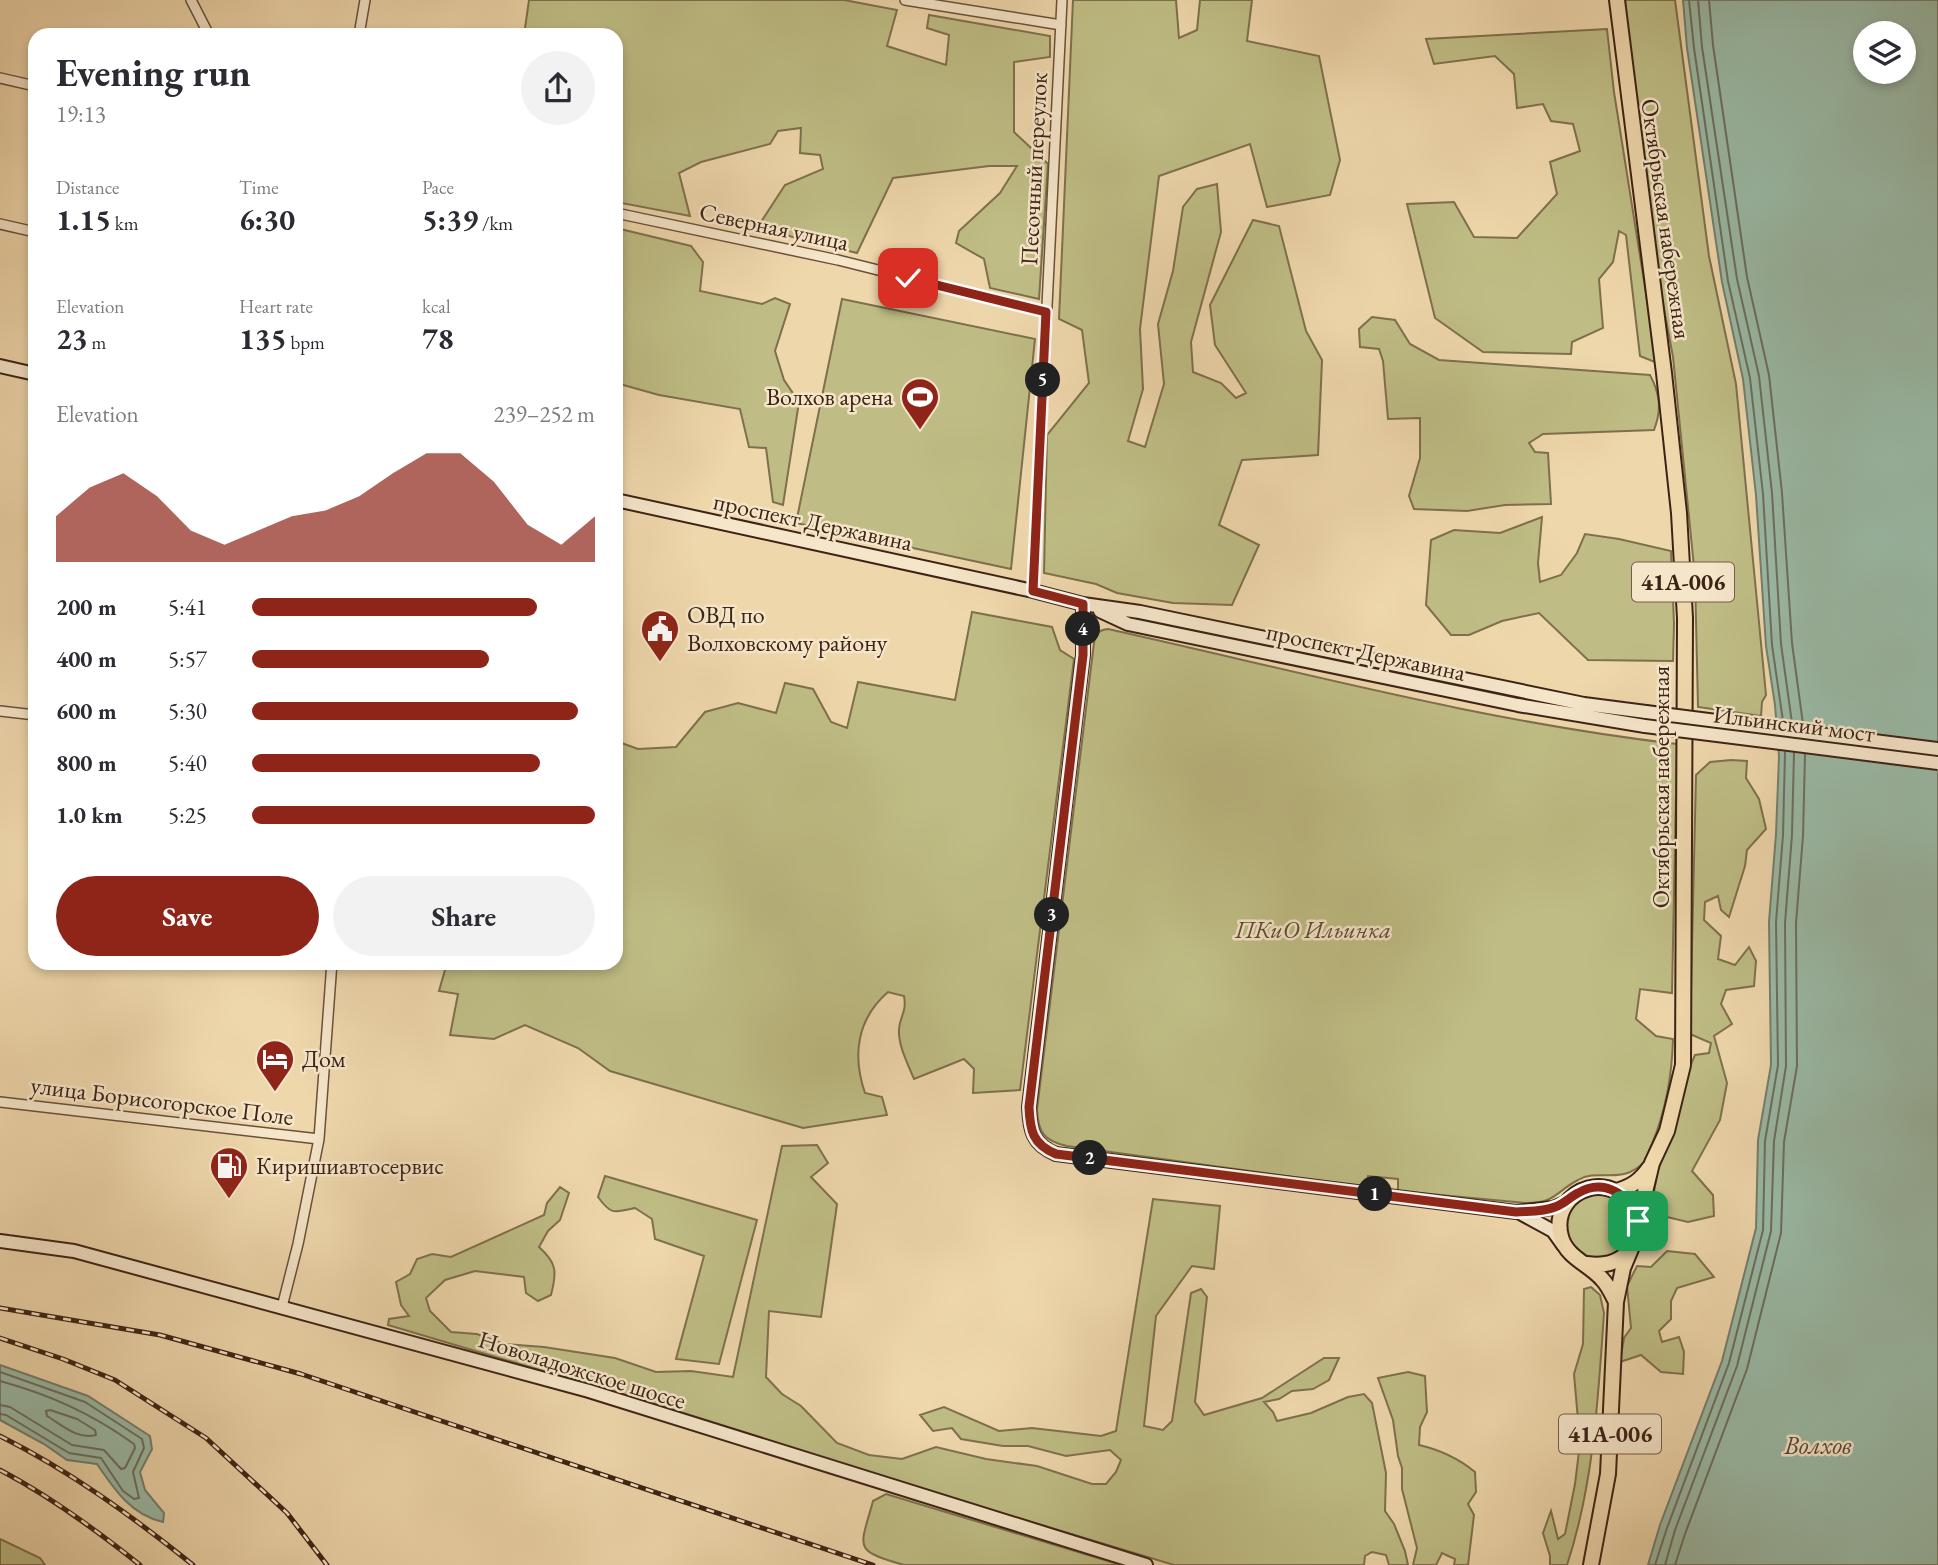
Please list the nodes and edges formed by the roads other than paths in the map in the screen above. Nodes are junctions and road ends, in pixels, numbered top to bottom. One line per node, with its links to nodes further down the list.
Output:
1 (191, 0): 7 (street)
2 (365, 0): 8 (street)
3 (905, 0): 6 (street)
4 (1062, 0): 6 (street, Песочный переулок)
5 (1616, 0): 29 (main road, Октябрьская набережная / 41А-006)
6 (1061, 25): 14 (street, Песочный переулок)
7 (205, 28)
8 (360, 28)
9 (0, 78): 10 (street)
10 (28, 84)
11 (623, 214): 14 (street, Северная улица)
12 (0, 224): 13 (street)
13 (28, 230)
14 (1046, 312): 18 (street, Песочный переулок)
15 (0, 366): 16 (main road)
16 (28, 372)
17 (623, 502): 18 (main road, проспект Державина)
18 (1033, 591): 19 (main road, проспект Державина)
19 (1083, 604): 21 (main road, проспект Державина); 23 (main road, проспект Державина); 32 (main road)
20 (0, 711): 22 (street)
21 (1646, 712): 24 (main road, Ильинский мост, bridge)
22 (28, 714)
23 (1644, 726): 25 (main road, Ильинский мост, bridge)
24 (1938, 749)
25 (1938, 763)
26 (331, 970): 28 (street)
27 (0, 1101): 28 (street, улица Борисогорское Поле)
28 (319, 1139): 39 (street)
29 (1652, 1163): 30 (main road); 33 (main road, Октябрьская набережная / 41А-006)
30 (1617, 1191): 31 (main road); 33 (main road)
31 (1569, 1201): 32 (main road); 36 (main road)
32 (1516, 1212): 36 (main road)
33 (1638, 1221): 35 (main road, Октябрьская набережная / 41А-006)
34 (0, 1241): 39 (main road, Новоладожское шоссе)
35 (1631, 1251): 37 (main road); 38 (main road, Октябрьская набережная / 41А-006)
36 (1569, 1253): 37 (main road)
37 (1585, 1264): 38 (main road)
38 (1616, 1302): 41 (main road, Октябрьская набережная / 41А-006)
39 (282, 1307): 40 (main road, Новоладожское шоссе)
40 (1146, 1565)
41 (1591, 1565)

